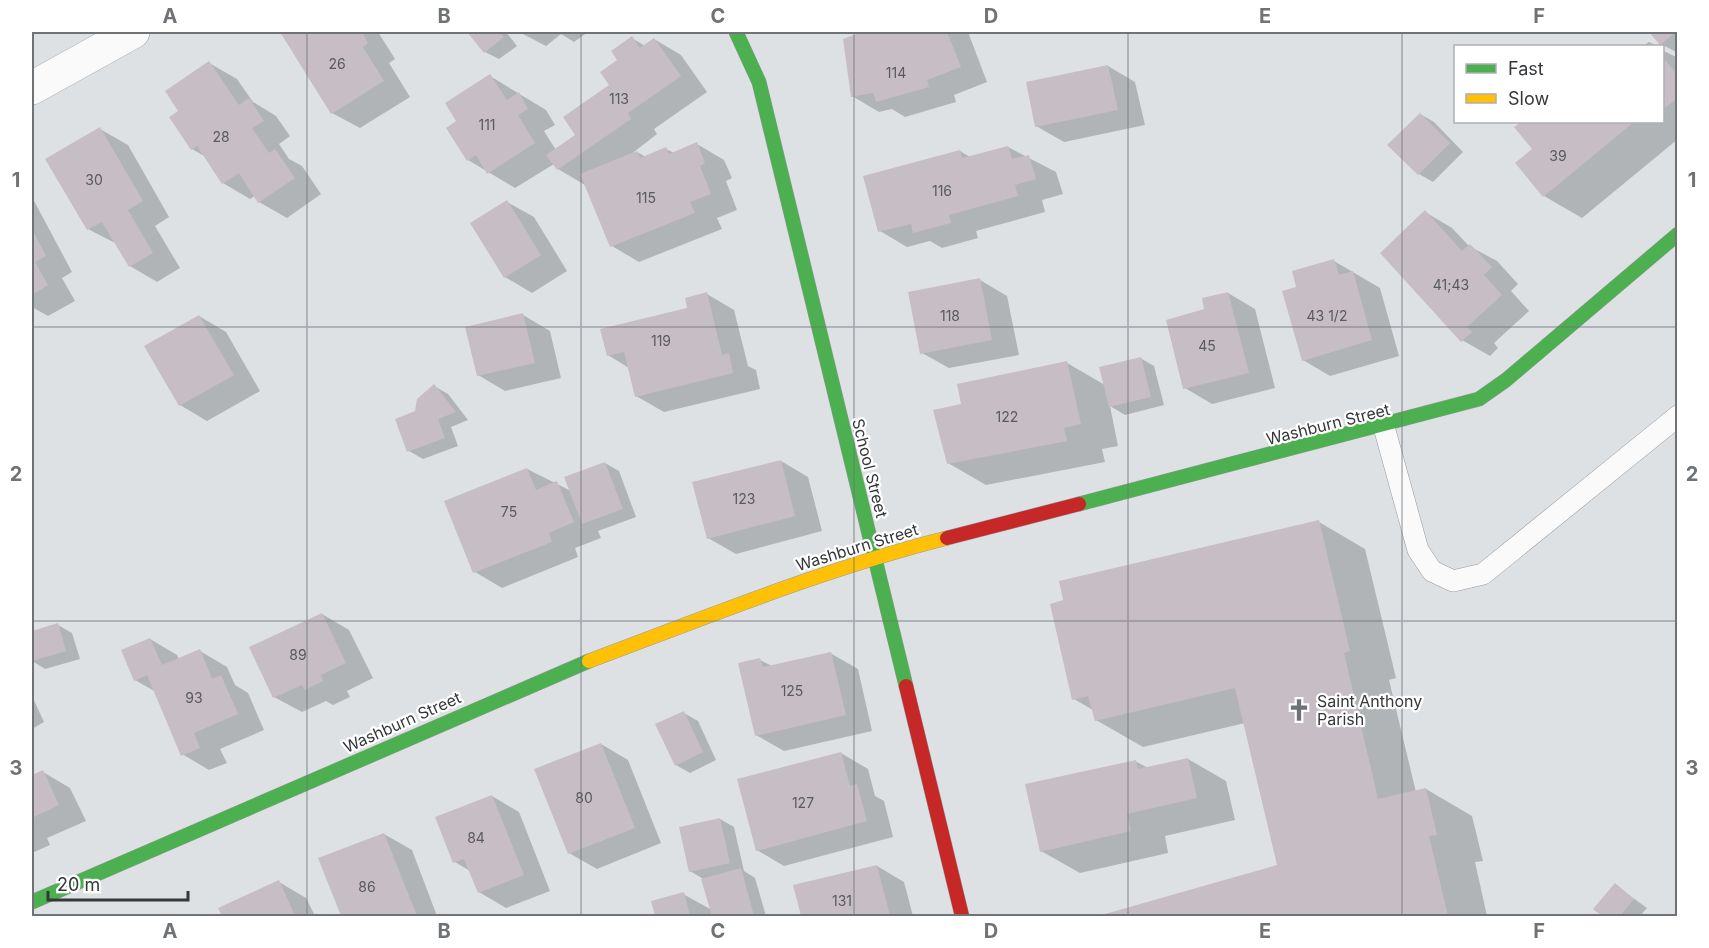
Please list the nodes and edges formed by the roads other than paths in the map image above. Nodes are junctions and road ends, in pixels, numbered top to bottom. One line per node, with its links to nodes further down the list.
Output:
1 (133, 32): 3 (street)
2 (736, 32): 8 (street, School Street)
3 (90, 42): 4 (street)
4 (32, 88)
5 (1677, 234): 7 (street, Washburn Street)
6 (1677, 416): 7 (lane)
7 (1384, 427): 8 (street, Washburn Street)
8 (875, 556): 9 (street, Washburn Street); 10 (street, School Street)
9 (32, 902)
10 (962, 916)

